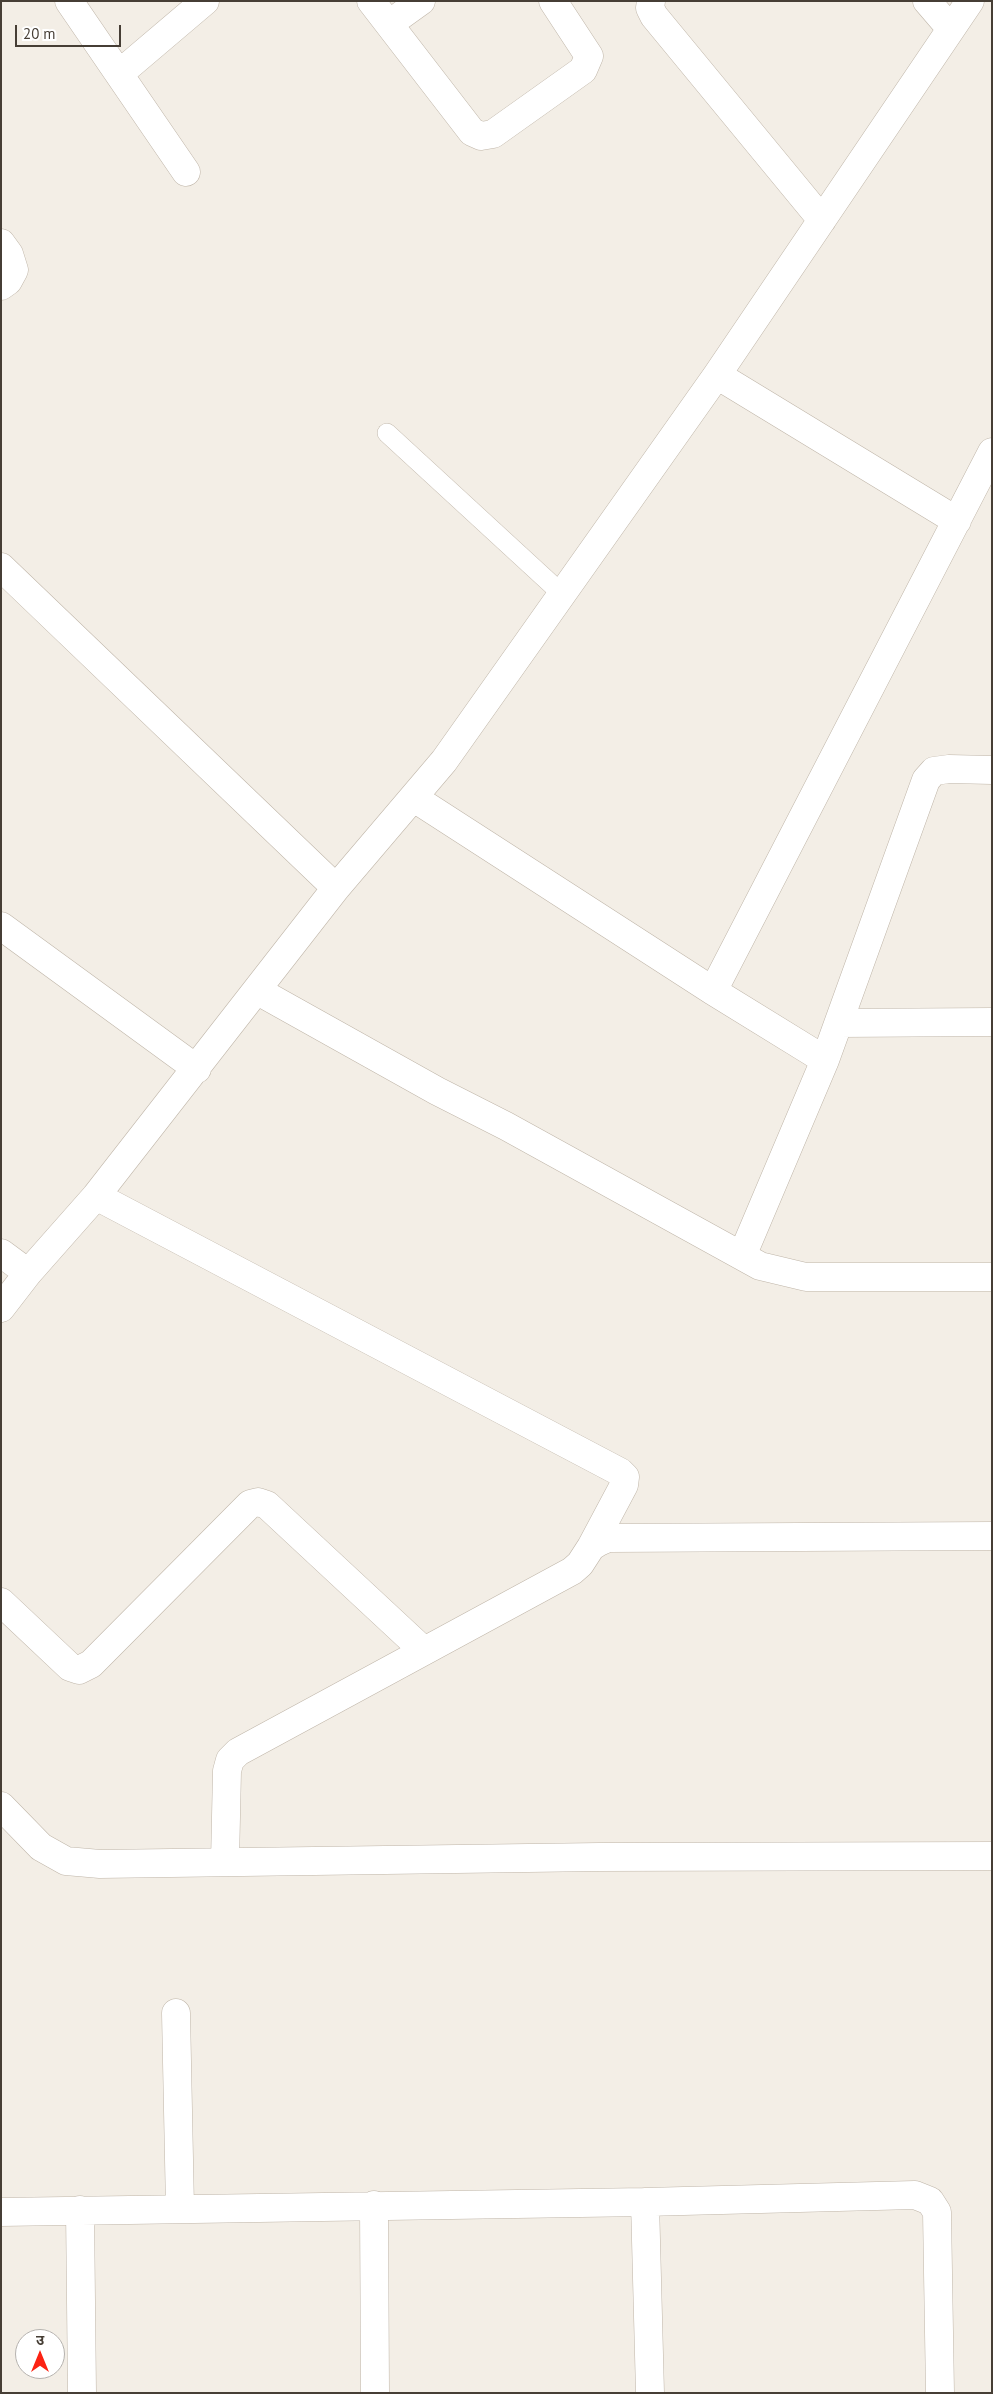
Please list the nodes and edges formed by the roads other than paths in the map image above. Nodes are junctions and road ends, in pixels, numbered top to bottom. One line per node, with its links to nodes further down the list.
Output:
1 (69, 1): 11 (street)
2 (205, 1): 11 (street)
3 (371, 1): 9 (street)
4 (421, 1): 9 (street)
5 (553, 1): 9 (street)
6 (651, 1): 13 (street)
7 (927, 1): 10 (street)
8 (970, 1): 10 (street)
9 (389, 24)
10 (951, 29): 13 (street)
11 (119, 74): 12 (street)
12 (186, 172)
13 (822, 220): 16 (street)
14 (1, 243): 15 (street)
15 (1, 286)
16 (717, 375): 19 (street); 21 (street)
17 (387, 434): 21 (lane)
18 (992, 452): 19 (street)
19 (957, 521): 27 (street)
20 (1, 567): 24 (street)
21 (562, 594): 23 (street)
22 (992, 770): 29 (street)
23 (414, 798): 24 (street); 27 (street)
24 (336, 888): 26 (street)
25 (1, 926): 31 (street)
26 (258, 990): 31 (street); 34 (street)
27 (713, 991): 30 (street)
28 (992, 1022): 29 (street)
29 (839, 1023): 30 (street)
30 (825, 1060): 34 (street)
31 (197, 1069): 32 (street)
32 (96, 1196): 35 (street); 39 (street)
33 (1, 1253): 35 (street)
34 (742, 1256): 36 (street)
35 (28, 1274): 37 (street)
36 (992, 1277)
37 (1, 1308)
38 (992, 1536): 39 (street)
39 (591, 1547): 41 (street)
40 (1, 1602): 41 (street)
41 (424, 1651): 44 (street)
42 (1, 1806): 44 (street)
43 (992, 1856): 44 (street)
44 (226, 1862)
45 (176, 2013): 48 (street)
46 (645, 2202): 47 (street); 53 (street); 54 (street)
47 (374, 2205): 48 (street); 52 (street)
48 (180, 2208): 49 (street)
49 (80, 2210): 50 (street); 51 (street)
50 (1, 2212)
51 (82, 2393)
52 (375, 2393)
53 (650, 2393)
54 (940, 2393)

